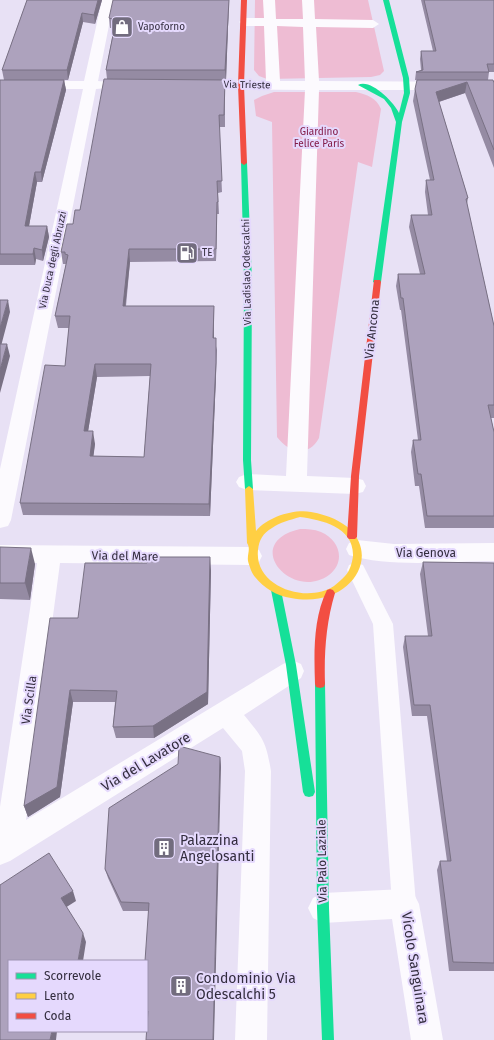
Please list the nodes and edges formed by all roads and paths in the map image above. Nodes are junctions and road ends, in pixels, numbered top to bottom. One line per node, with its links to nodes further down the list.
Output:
1 (108, 0): 13 (street, Via Duca degli Abruzzi)
2 (244, 0): 6 (street, Via Ladislao Odescalchi)
3 (269, 0): 7 (street)
4 (308, 0): 8 (street)
5 (386, 0): 17 (street, Via Ancona)
6 (245, 22): 7 (street); 15 (street, Via Ladislao Odescalchi)
7 (270, 23): 8 (street); 10 (street)
8 (310, 23): 9 (street); 18 (street)
9 (373, 24)
10 (273, 82)
11 (185, 84): 15 (street, Via Trieste)
12 (0, 85): 13 (street)
13 (89, 85): 14 (street); 24 (street, Via Duca degli Abruzzi)
14 (113, 85)
15 (241, 85): 18 (street, Via Trieste); 21 (street, Via Ladislao Odescalchi)
16 (361, 85): 17 (street, Via Trieste); 18 (street, Via Trieste); 20 (street)
17 (407, 85): 19 (street, Via Trieste); 20 (street, Via Ancona)
18 (312, 86): 22 (street)
19 (494, 86)
20 (399, 122): 23 (street, Via Ancona)
21 (247, 482): 22 (street); 25 (street, Via Ladislao Odescalchi)
22 (296, 484): 23 (street)
23 (354, 486): 26 (street, Via Ancona)
24 (0, 520)
25 (251, 550): 26 (street); 29 (street, Via del Mare); 30 (street)
26 (355, 552): 27 (street, Via Genova); 31 (street); 37 (lane)
27 (494, 552)
28 (0, 554): 29 (street, Via del Mare)
29 (50, 555): 36 (street, Via Scilla)
30 (276, 590): 31 (street); 32 (street)
31 (330, 593): 38 (street, Via Palo Laziale)
32 (292, 671): 33 (street, Via del Lavatore); 34 (street)
33 (226, 713): 36 (street, Via del Lavatore); 39 (street)
34 (310, 800)
35 (312, 816): 38 (street, Via Palo Laziale)
36 (4, 848)
37 (404, 904): 38 (street, Vicolo Sanguinara); 41 (street, Vicolo Sanguinara)
38 (323, 908): 40 (street)
39 (251, 1040)
40 (328, 1040)
41 (427, 1040)

